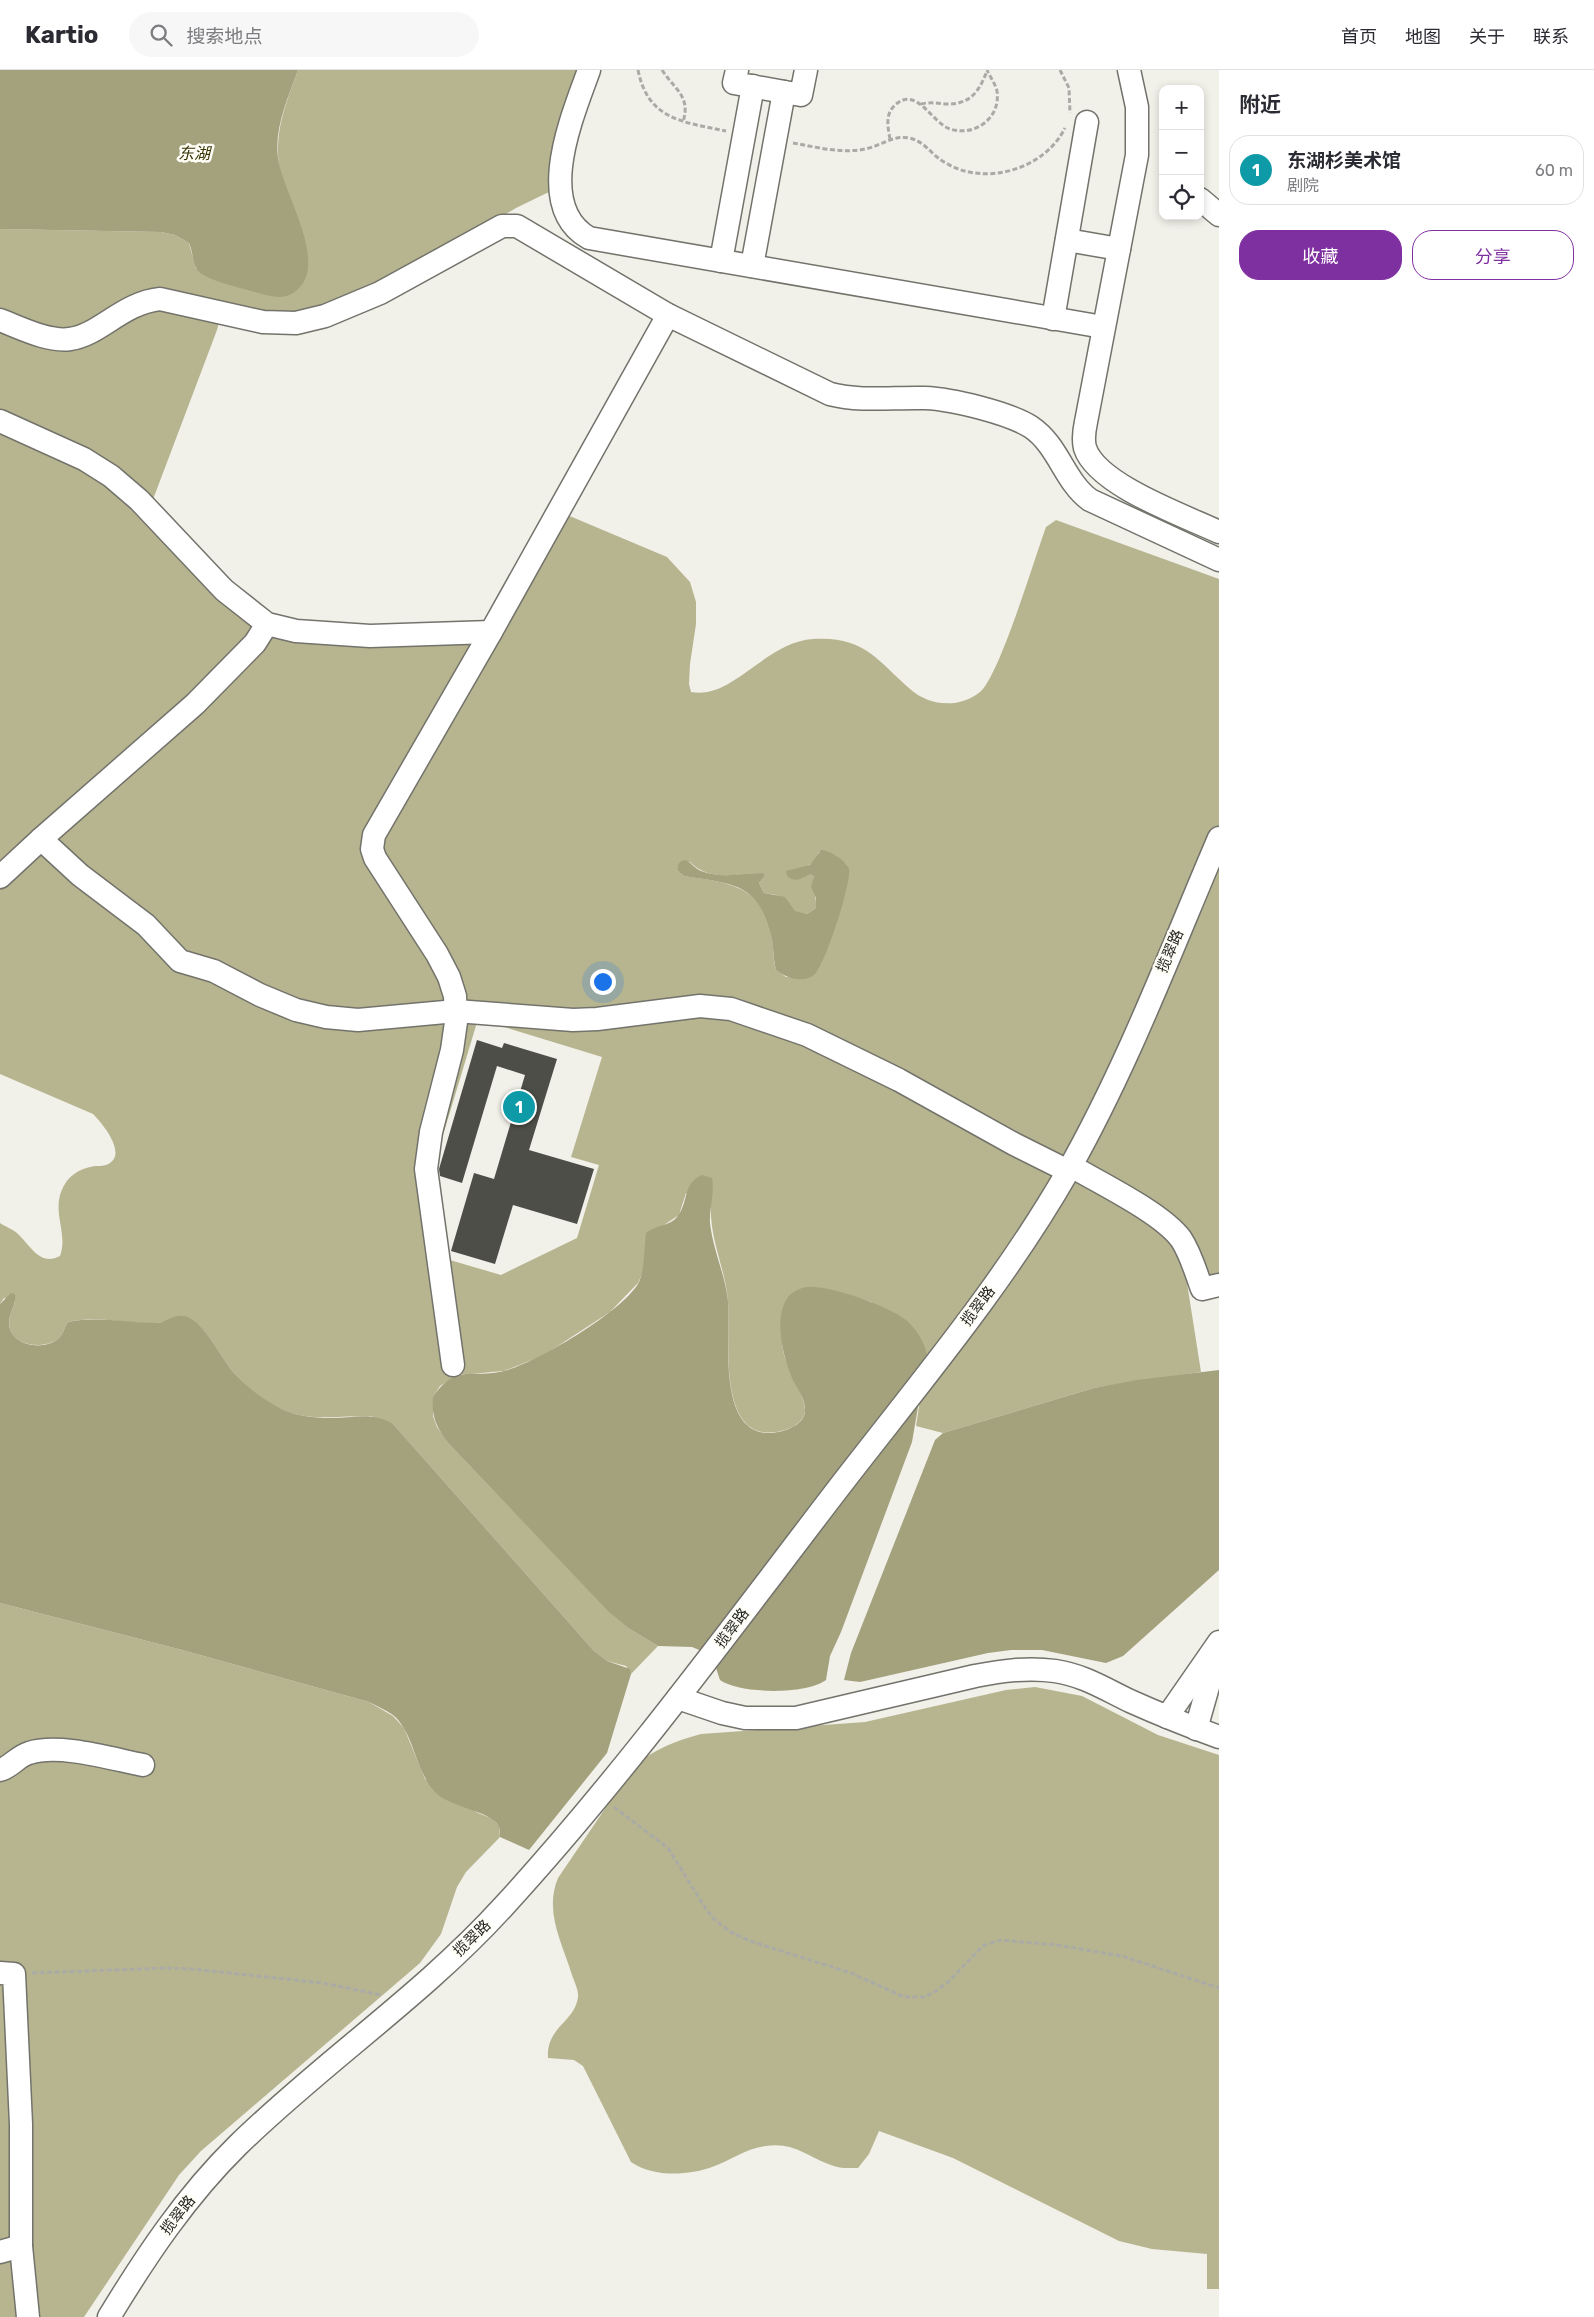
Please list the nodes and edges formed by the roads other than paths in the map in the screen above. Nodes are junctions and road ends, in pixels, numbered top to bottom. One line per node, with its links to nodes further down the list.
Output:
1 (589, 70): 12 (street)
2 (737, 70): 5 (street)
3 (806, 70): 6 (street)
4 (1129, 70): 11 (street)
5 (753, 86): 6 (street); 12 (street)
6 (784, 92): 13 (street)
7 (1074, 123): 10 (street)
8 (1204, 202): 9 (street)
9 (1219, 215)
10 (1067, 240): 11 (street); 15 (street)
11 (1119, 248): 17 (street)
12 (721, 261): 13 (street)
13 (752, 266): 15 (street)
14 (668, 315): 16 (street); 20 (street); 22 (street)
15 (1053, 318): 17 (street)
16 (0, 320)
17 (1103, 327): 19 (street)
18 (0, 420): 21 (street)
19 (1219, 532)
20 (1219, 560)
21 (267, 624): 22 (street); 24 (street)
22 (491, 632): 26 (street)
23 (1219, 838): 27 (street, 揽翠路)
24 (40, 839): 25 (street); 26 (street)
25 (0, 877)
26 (456, 1011): 27 (street); 29 (street)
27 (1069, 1169): 28 (street); 32 (street, 揽翠路)
28 (1219, 1285)
29 (452, 1365)
30 (1219, 1642): 33 (street)
31 (1219, 1650): 34 (street)
32 (678, 1698): 33 (street); 41 (street, 揽翠路)
33 (1167, 1717): 34 (street)
34 (1196, 1729): 35 (street)
35 (1219, 1737)
36 (143, 1765): 37 (street)
37 (0, 1770)
38 (7, 1974): 39 (street)
39 (10, 2249): 40 (street)
40 (28, 2317)
41 (109, 2317)

